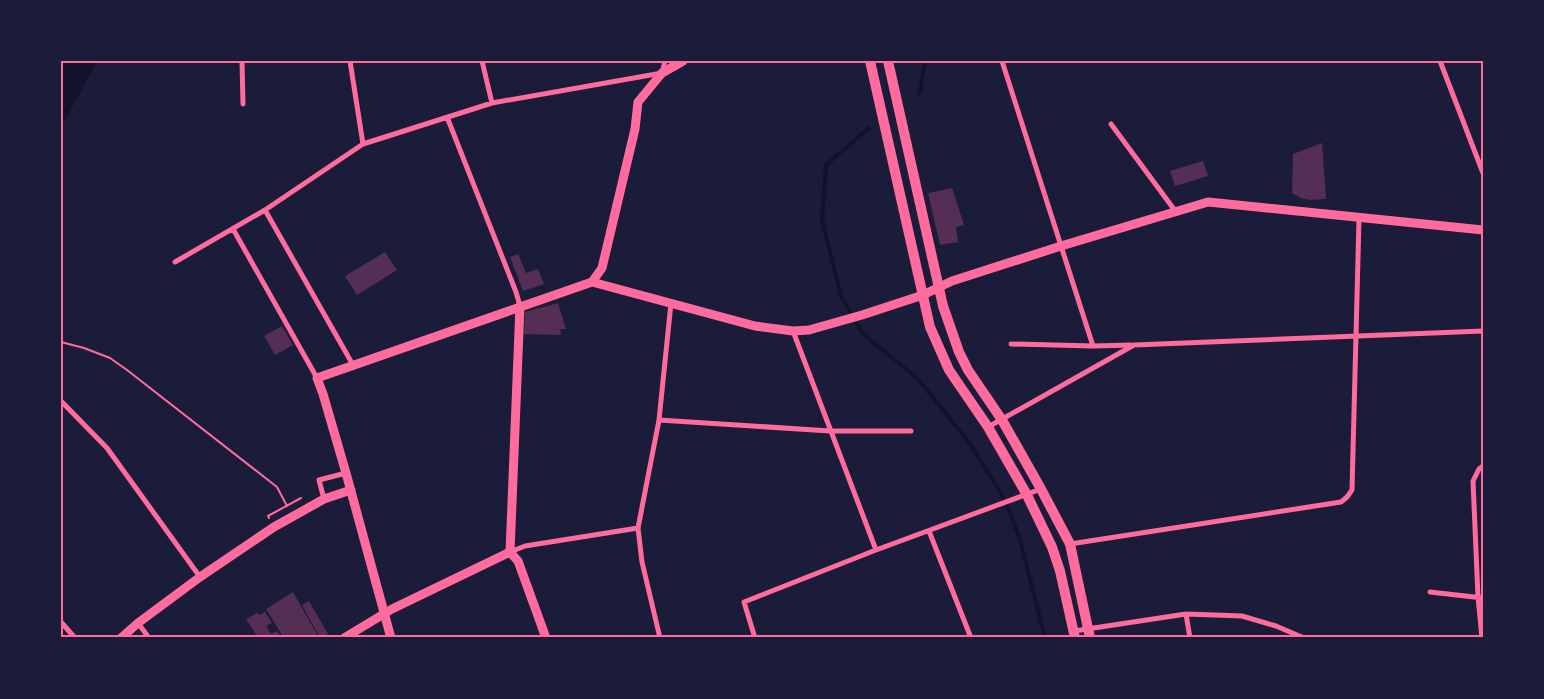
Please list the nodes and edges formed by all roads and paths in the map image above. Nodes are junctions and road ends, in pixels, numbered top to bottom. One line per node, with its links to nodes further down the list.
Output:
1 (242, 61): 12 (street)
2 (350, 61): 15 (street)
3 (482, 61): 11 (street)
4 (665, 61): 10 (street)
5 (683, 61): 10 (street)
6 (870, 61): 18 (main road)
7 (888, 61): 17 (main road)
8 (1002, 61): 24 (street)
9 (1440, 61): 16 (street)
10 (662, 73): 11 (street); 26 (street)
11 (492, 103): 13 (street)
12 (243, 104)
13 (447, 117): 15 (street); 30 (street)
14 (1112, 124): 20 (street)
15 (363, 144): 19 (street)
16 (1483, 173)
17 (914, 180): 18 (main road); 27 (main road)
18 (897, 182): 28 (main road)
19 (265, 210): 22 (street); 38 (street)
20 (1176, 212): 21 (street); 24 (street)
21 (1359, 219): 23 (street); 33 (street)
22 (233, 229): 25 (street); 39 (street)
23 (1483, 230)
24 (1061, 246): 27 (street); 37 (street)
25 (175, 262)
26 (592, 282): 29 (street); 30 (street)
27 (938, 287): 28 (street); 42 (main road)
28 (923, 295): 31 (street); 43 (main road)
29 (671, 303): 31 (street); 41 (street)
30 (520, 306): 38 (street); 59 (street)
31 (793, 331): 44 (street)
32 (1483, 331): 33 (street)
33 (1356, 336): 36 (street); 57 (street)
34 (61, 342): 53 (path)
35 (1011, 344): 37 (street)
36 (1134, 345): 37 (street); 42 (street)
37 (1093, 346)
38 (353, 365): 39 (street)
39 (317, 378): 47 (street)
40 (61, 401): 60 (street)
41 (660, 420): 44 (street); 55 (street)
42 (1002, 420): 43 (street); 48 (main road)
43 (988, 427): 50 (main road)
44 (830, 431): 45 (street); 58 (street)
45 (911, 431)
46 (1483, 466): 62 (street)
47 (346, 473): 49 (street); 52 (street)
48 (1041, 489): 50 (street); 57 (main road)
49 (351, 490): 52 (street); 63 (street)
50 (1027, 495): 56 (street); 68 (main road)
51 (301, 498): 53 (path)
52 (324, 499): 60 (street)
53 (287, 506): 54 (path)
54 (272, 514)
55 (638, 528): 59 (street); 75 (street)
56 (929, 531): 58 (street); 77 (street)
57 (1070, 544): 67 (main road)
58 (876, 550): 76 (street)
59 (510, 552): 63 (street); 74 (street)
60 (200, 577): 66 (street)
61 (1430, 592): 62 (street)
62 (1480, 598): 80 (street)
63 (383, 614): 72 (street); 73 (street)
64 (1186, 614): 67 (street); 78 (street); 79 (street)
65 (61, 622): 69 (street)
66 (138, 623): 70 (street); 71 (street)
67 (1090, 633): 68 (street)
68 (1074, 634)
69 (75, 638)
70 (121, 638)
71 (149, 638)
72 (344, 638)
73 (391, 638)
74 (546, 638)
75 (660, 638)
76 (755, 638)
77 (971, 638)
78 (1190, 638)
79 (1304, 638)
80 (1482, 638)

